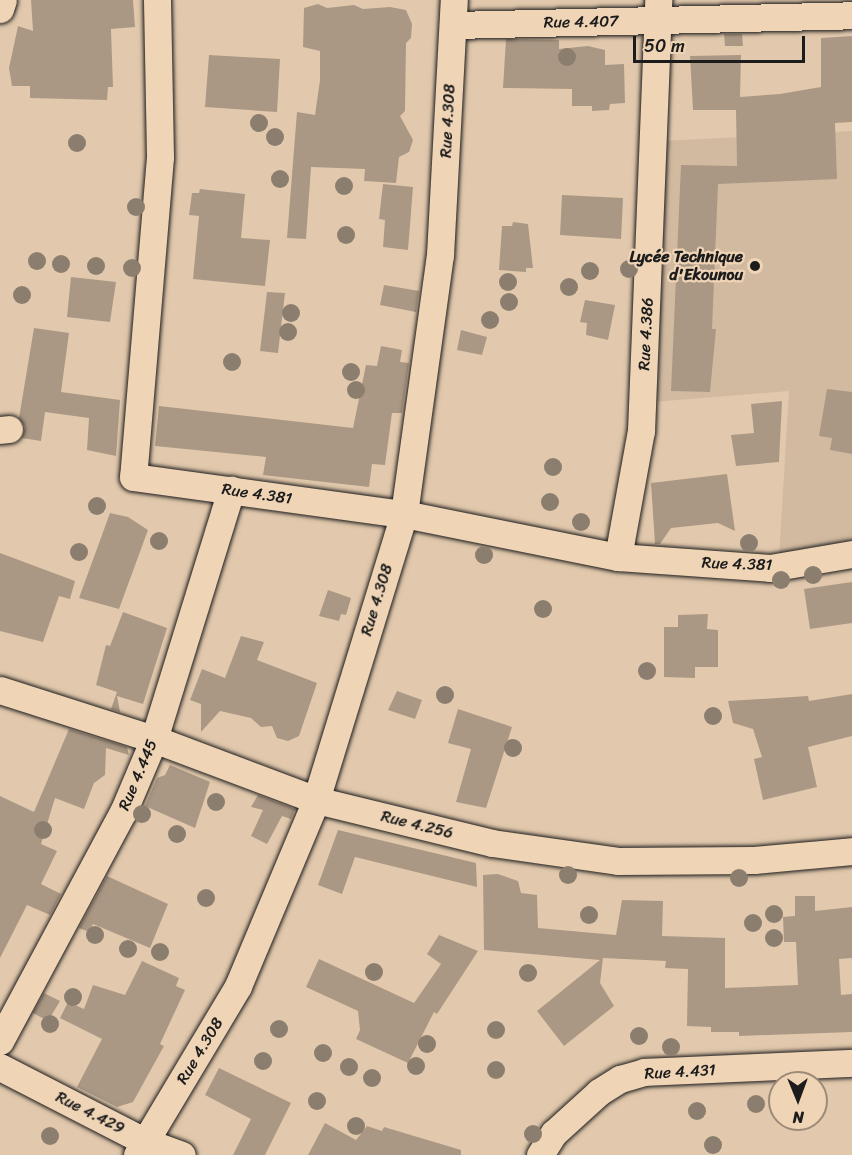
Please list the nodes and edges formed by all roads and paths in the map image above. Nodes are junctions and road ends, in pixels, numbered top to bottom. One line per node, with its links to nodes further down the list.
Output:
1 (3, 0): 3 (street)
2 (156, 0): 7 (street, Rue 4.381)
3 (0, 9)
4 (658, 10): 5 (street, Rue 4.407); 6 (street, Rue 4.407); 10 (street, Rue 4.386)
5 (454, 12): 8 (street, Rue 4.308)
6 (852, 15)
7 (231, 490): 8 (street, Rue 4.381); 12 (street, Rue 4.445)
8 (404, 514): 10 (street, Rue 4.381); 13 (street, Rue 4.308)
9 (852, 554): 10 (street, Rue 4.381)
10 (618, 557)
11 (0, 690): 12 (street, Rue 4.256)
12 (154, 739): 13 (street, Rue 4.256); 15 (street, Rue 4.445)
13 (316, 800): 14 (street, Rue 4.256); 18 (street, Rue 4.308)
14 (852, 851)
15 (0, 1041)
16 (852, 1063): 20 (street, Rue 4.431)
17 (0, 1067): 18 (street, Rue 4.429)
18 (142, 1148): 19 (street, Rue 4.429)
19 (182, 1155)
20 (540, 1155)

